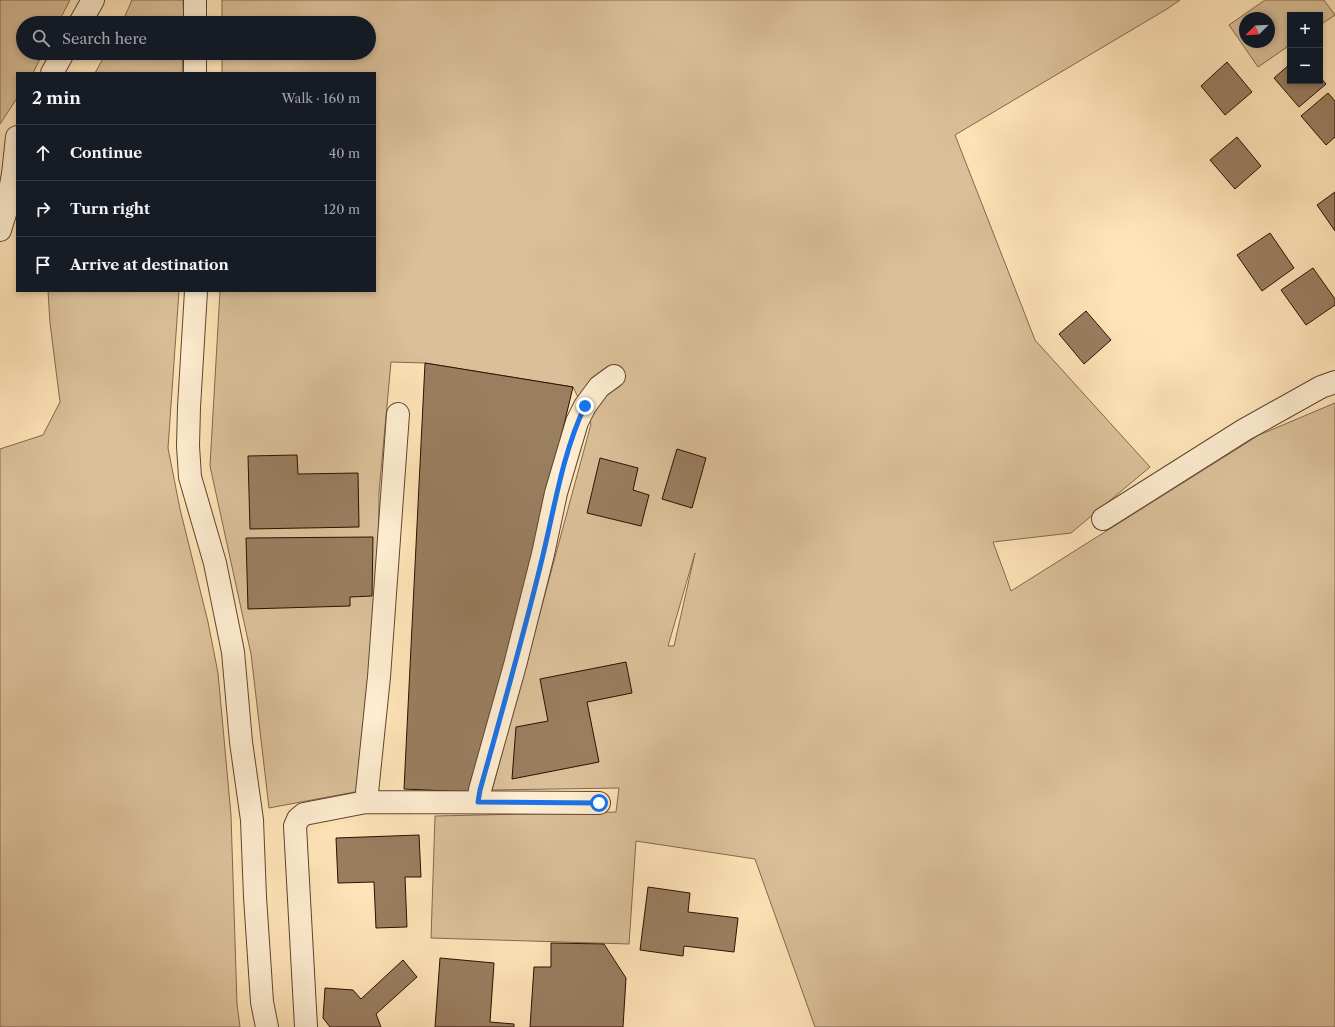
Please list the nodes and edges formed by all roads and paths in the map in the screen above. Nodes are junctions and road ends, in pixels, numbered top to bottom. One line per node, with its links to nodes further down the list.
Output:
1 (93, 0): 3 (street)
2 (195, 0): 4 (street)
3 (84, 16)
4 (195, 16)
5 (59, 60): 7 (street)
6 (195, 60): 8 (street)
7 (53, 72)
8 (195, 72)
9 (16, 146): 10 (street)
10 (0, 230)
11 (196, 292): 19 (street)
12 (614, 376): 17 (street)
13 (1335, 382): 15 (street)
14 (398, 414): 16 (street)
15 (1103, 519)
16 (366, 802): 17 (street); 20 (street)
17 (478, 802): 18 (street)
18 (599, 803)
19 (267, 1027)
20 (306, 1027)

